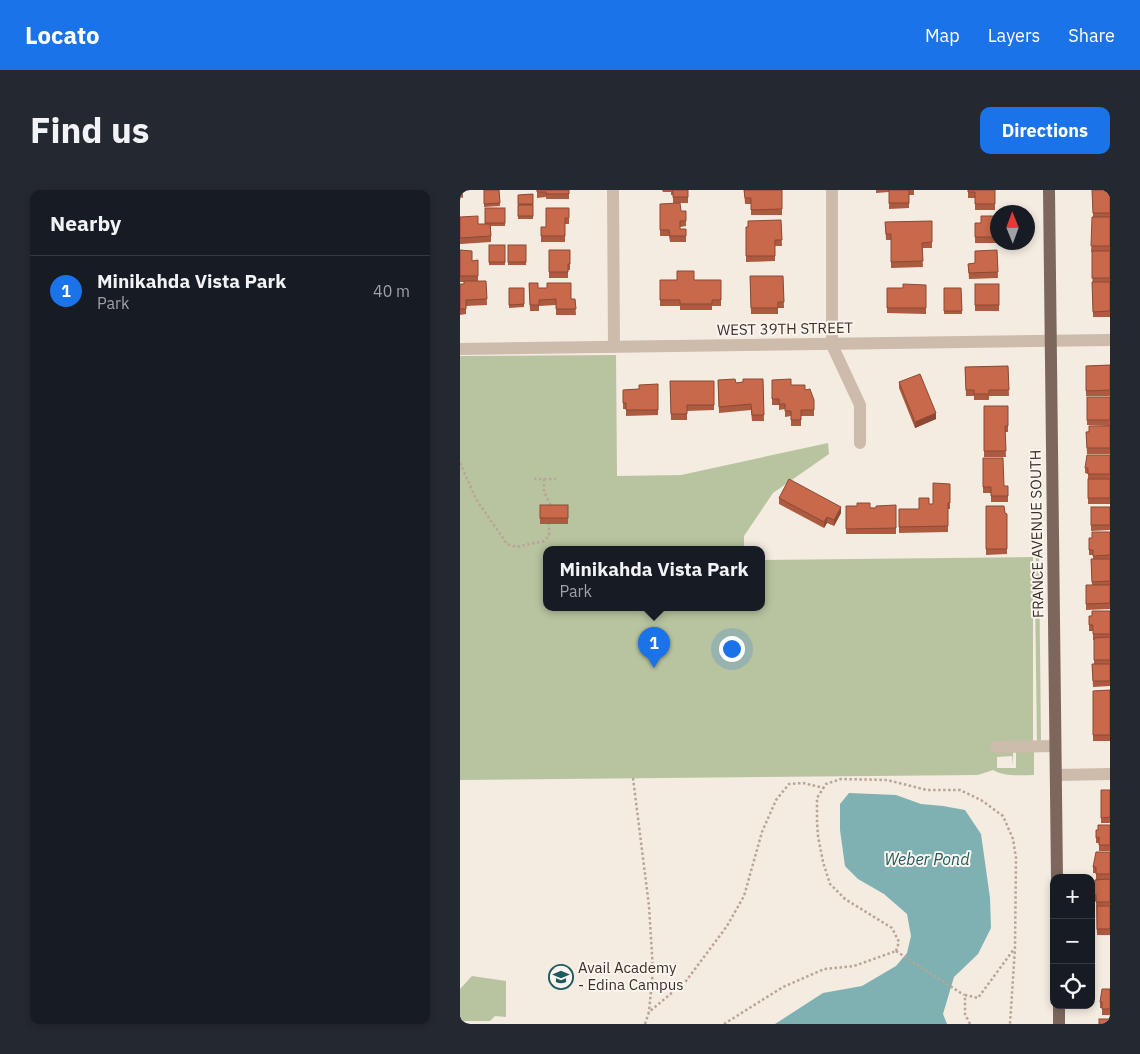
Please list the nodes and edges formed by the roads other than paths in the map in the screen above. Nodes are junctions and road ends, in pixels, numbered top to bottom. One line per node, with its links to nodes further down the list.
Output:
1 (613, 190): 7 (street)
2 (832, 190): 6 (street)
3 (1049, 190): 5 (main road, FRANCE AVENUE SOUTH)
4 (1110, 340): 5 (street, WEST 39TH STREET)
5 (1050, 341): 6 (street, WEST 39TH STREET); 10 (main road, FRANCE AVENUE SOUTH)
6 (832, 345): 7 (street, WEST 39TH STREET); 9 (street)
7 (614, 347): 8 (street, WEST 39TH STREET)
8 (460, 349)
9 (860, 443)
10 (1055, 746): 11 (street); 12 (main road, FRANCE AVENUE SOUTH)
11 (996, 747)
12 (1056, 774): 13 (street); 14 (main road, FRANCE AVENUE SOUTH)
13 (1110, 774)
14 (1057, 874)
15 (1059, 1009): 16 (main road)
16 (1059, 1024)

